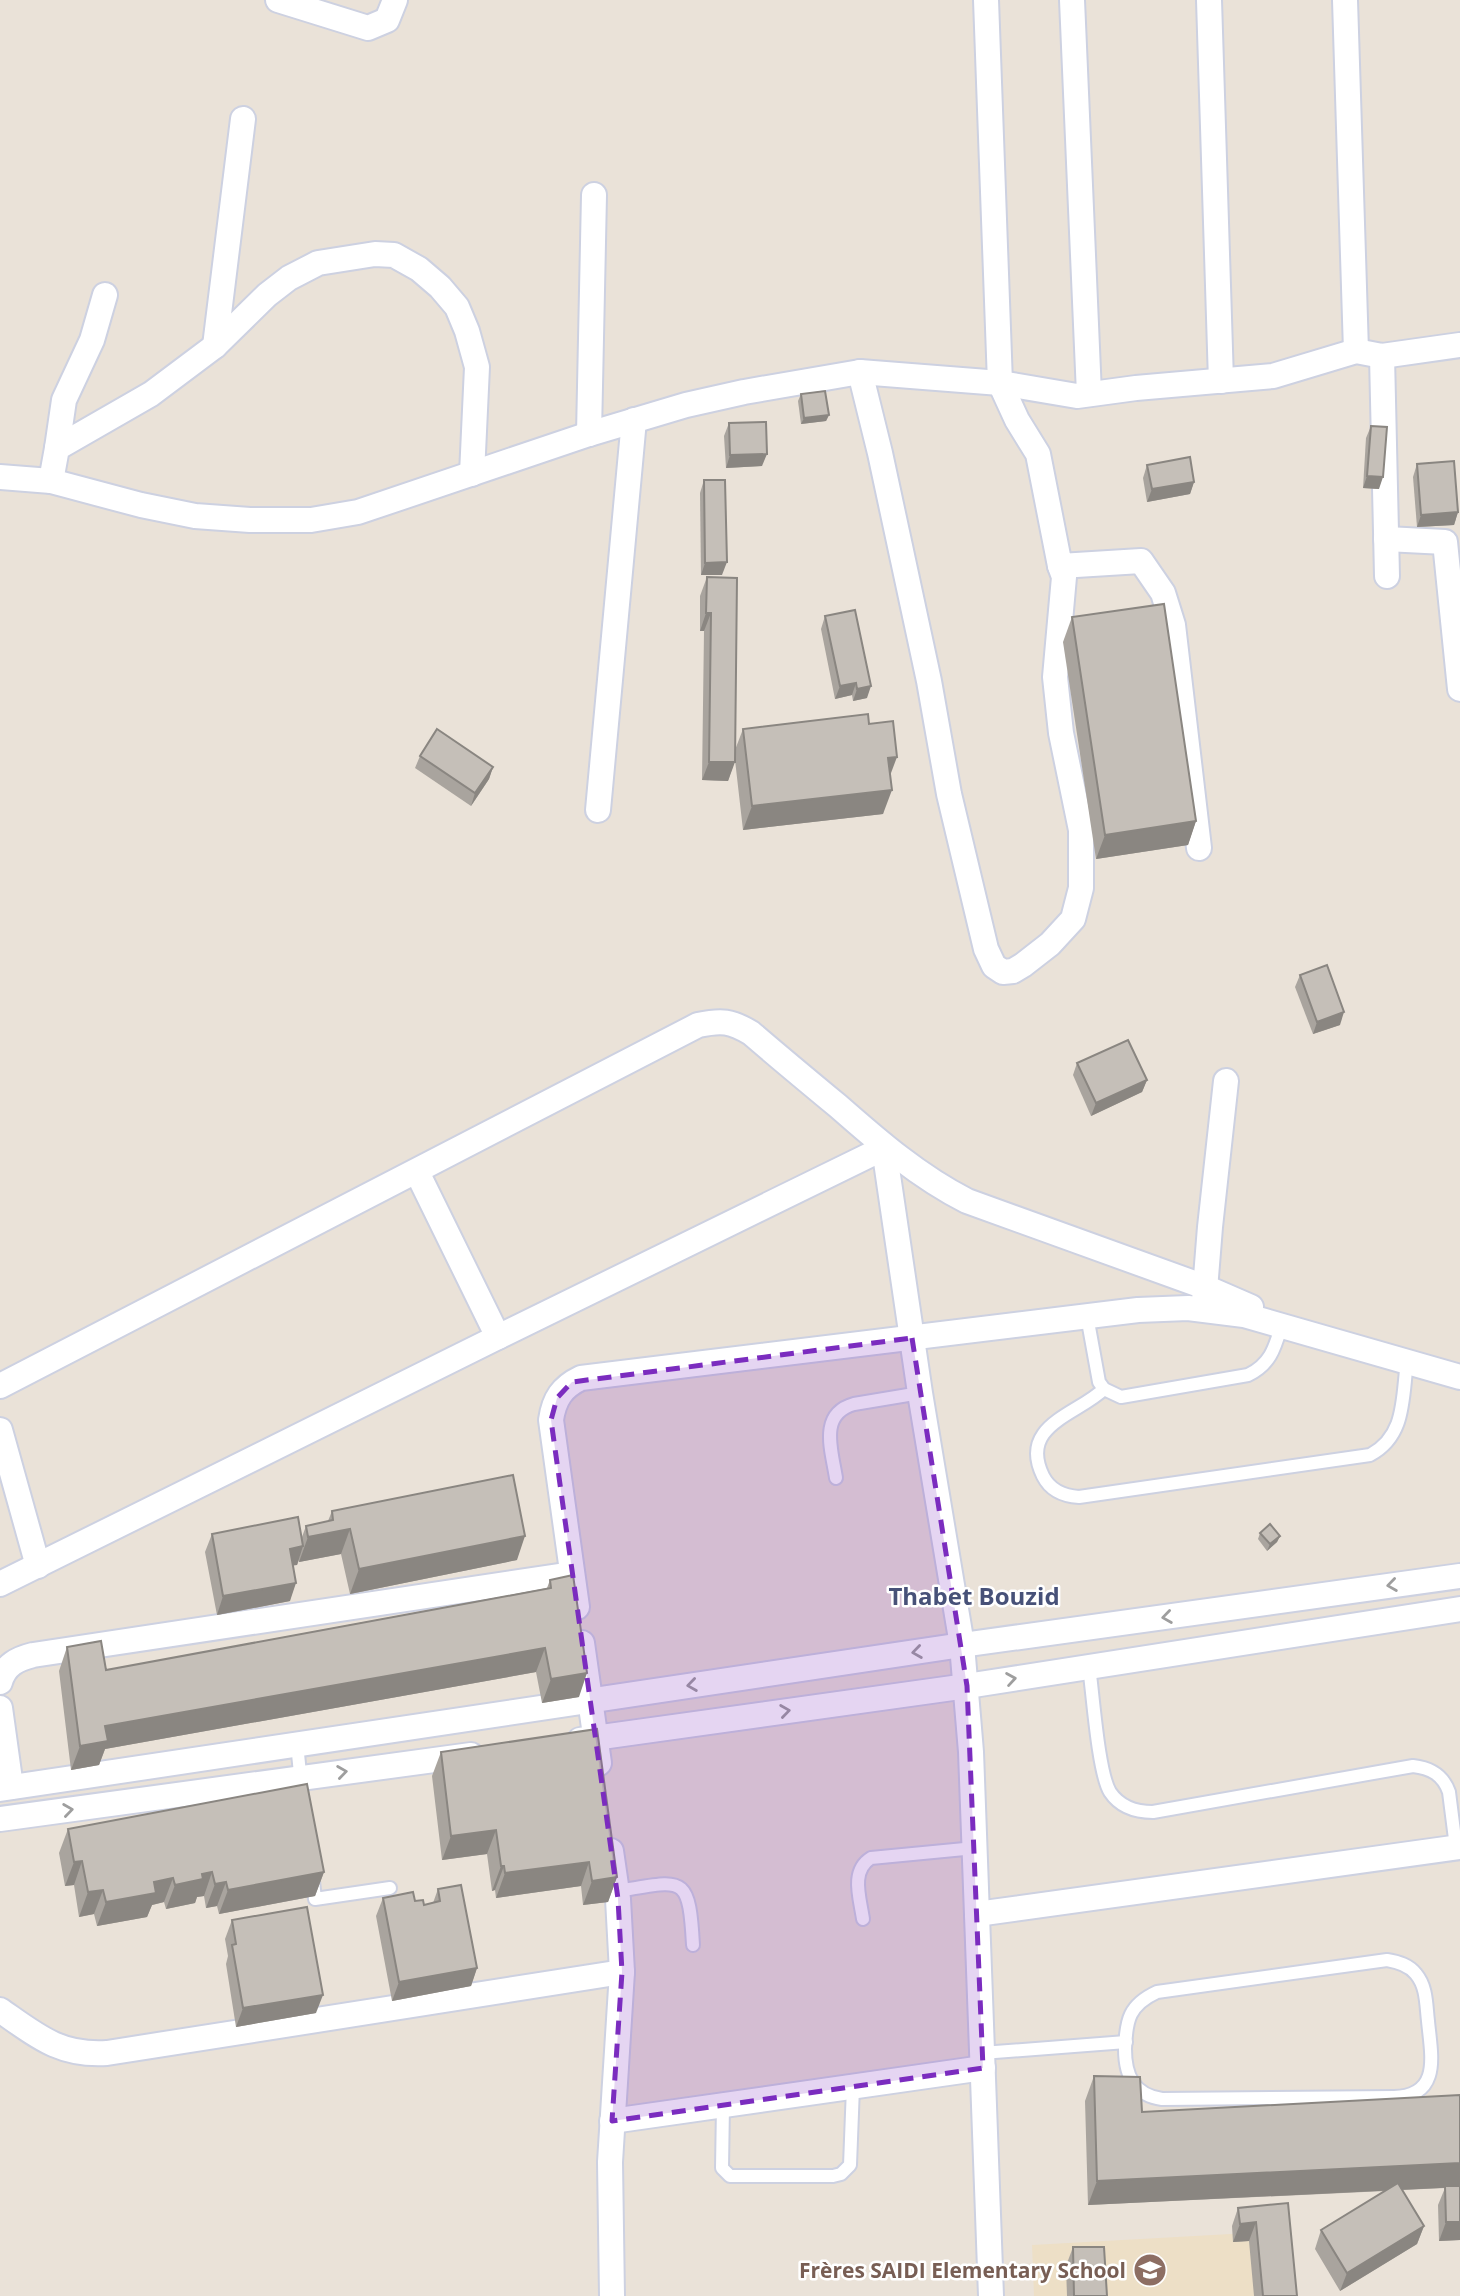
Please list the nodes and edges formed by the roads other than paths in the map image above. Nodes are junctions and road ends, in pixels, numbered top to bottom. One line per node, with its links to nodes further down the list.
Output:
1 (278, 0): 2 (street)
2 (395, 0)
3 (986, 0): 16 (street)
4 (1072, 0): 17 (street)
5 (1209, 0): 15 (street)
6 (1345, 0): 12 (street)
7 (243, 118): 11 (street)
8 (594, 195): 19 (street)
9 (105, 295): 20 (street)
10 (1460, 345): 13 (street)
11 (215, 346): 20 (street); 21 (street)
12 (1356, 351): 13 (street); 15 (street)
13 (1382, 356): 24 (street)
14 (860, 372): 16 (street); 18 (street); 25 (street)
15 (1221, 381): 17 (street)
16 (1000, 383): 17 (street); 25 (street)
17 (1089, 394)
18 (634, 420): 19 (street); 28 (street)
19 (589, 434): 21 (street)
20 (57, 447): 23 (street)
21 (472, 474): 23 (street)
22 (0, 477): 23 (street)
23 (51, 481)
24 (1386, 539): 26 (street); 27 (street)
25 (1060, 566): 29 (street)
26 (1387, 576)
27 (1460, 689)
28 (598, 810)
29 (1199, 848)
30 (1226, 1081): 33 (street)
31 (884, 1148): 32 (street); 33 (street); 36 (street); 37 (street)
32 (417, 1172): 36 (street); 40 (street)
33 (1204, 1298): 34 (street); 35 (street)
34 (1087, 1317): 37 (street); 41 (lane)
35 (1282, 1324): 38 (street); 41 (lane)
36 (498, 1337): 45 (street)
37 (912, 1338): 42 (street); 46 (street)
38 (1407, 1362): 39 (street); 41 (lane)
39 (1460, 1377)
40 (0, 1387)
41 (1104, 1389)
42 (920, 1393): 44 (lane); 50 (street)
43 (0, 1430): 45 (street)
44 (836, 1478)
45 (38, 1566): 48 (street)
46 (572, 1574): 52 (street); 54 (street)
47 (1460, 1576): 50 (street, one-way to 50)
48 (0, 1584)
49 (1460, 1609): 51 (street)
50 (962, 1645): 53 (street); 54 (street, one-way to 54)
51 (1089, 1667): 53 (street, one-way to 51); 65 (lane)
52 (0, 1682)
53 (967, 1686): 56 (street, one-way to 53); 66 (street)
54 (590, 1700): 56 (street); 57 (street)
55 (0, 1708): 62 (street)
56 (595, 1738): 58 (street); 60 (street)
57 (297, 1744): 61 (lane); 62 (street)
58 (555, 1744)
59 (488, 1752): 61 (street, one-way to 59)
60 (601, 1780)
61 (302, 1785): 63 (street, one-way to 61)
62 (5, 1788)
63 (0, 1819)
64 (609, 1835): 69 (street)
65 (1458, 1847): 70 (street)
66 (975, 1848): 70 (street); 71 (lane)
67 (312, 1872): 68 (lane)
68 (390, 1888)
69 (617, 1891): 72 (lane); 73 (street)
70 (977, 1914): 76 (street)
71 (863, 1919)
72 (693, 1945)
73 (622, 1972): 74 (street); 79 (street)
74 (0, 2010)
75 (1126, 2042): 75 (lane); 76 (lane)
76 (982, 2060): 77 (street); 81 (street)
77 (853, 2087): 78 (street); 78 (lane)
78 (723, 2105): 79 (street)
79 (612, 2121): 80 (street)
80 (612, 2296)
81 (991, 2296)

